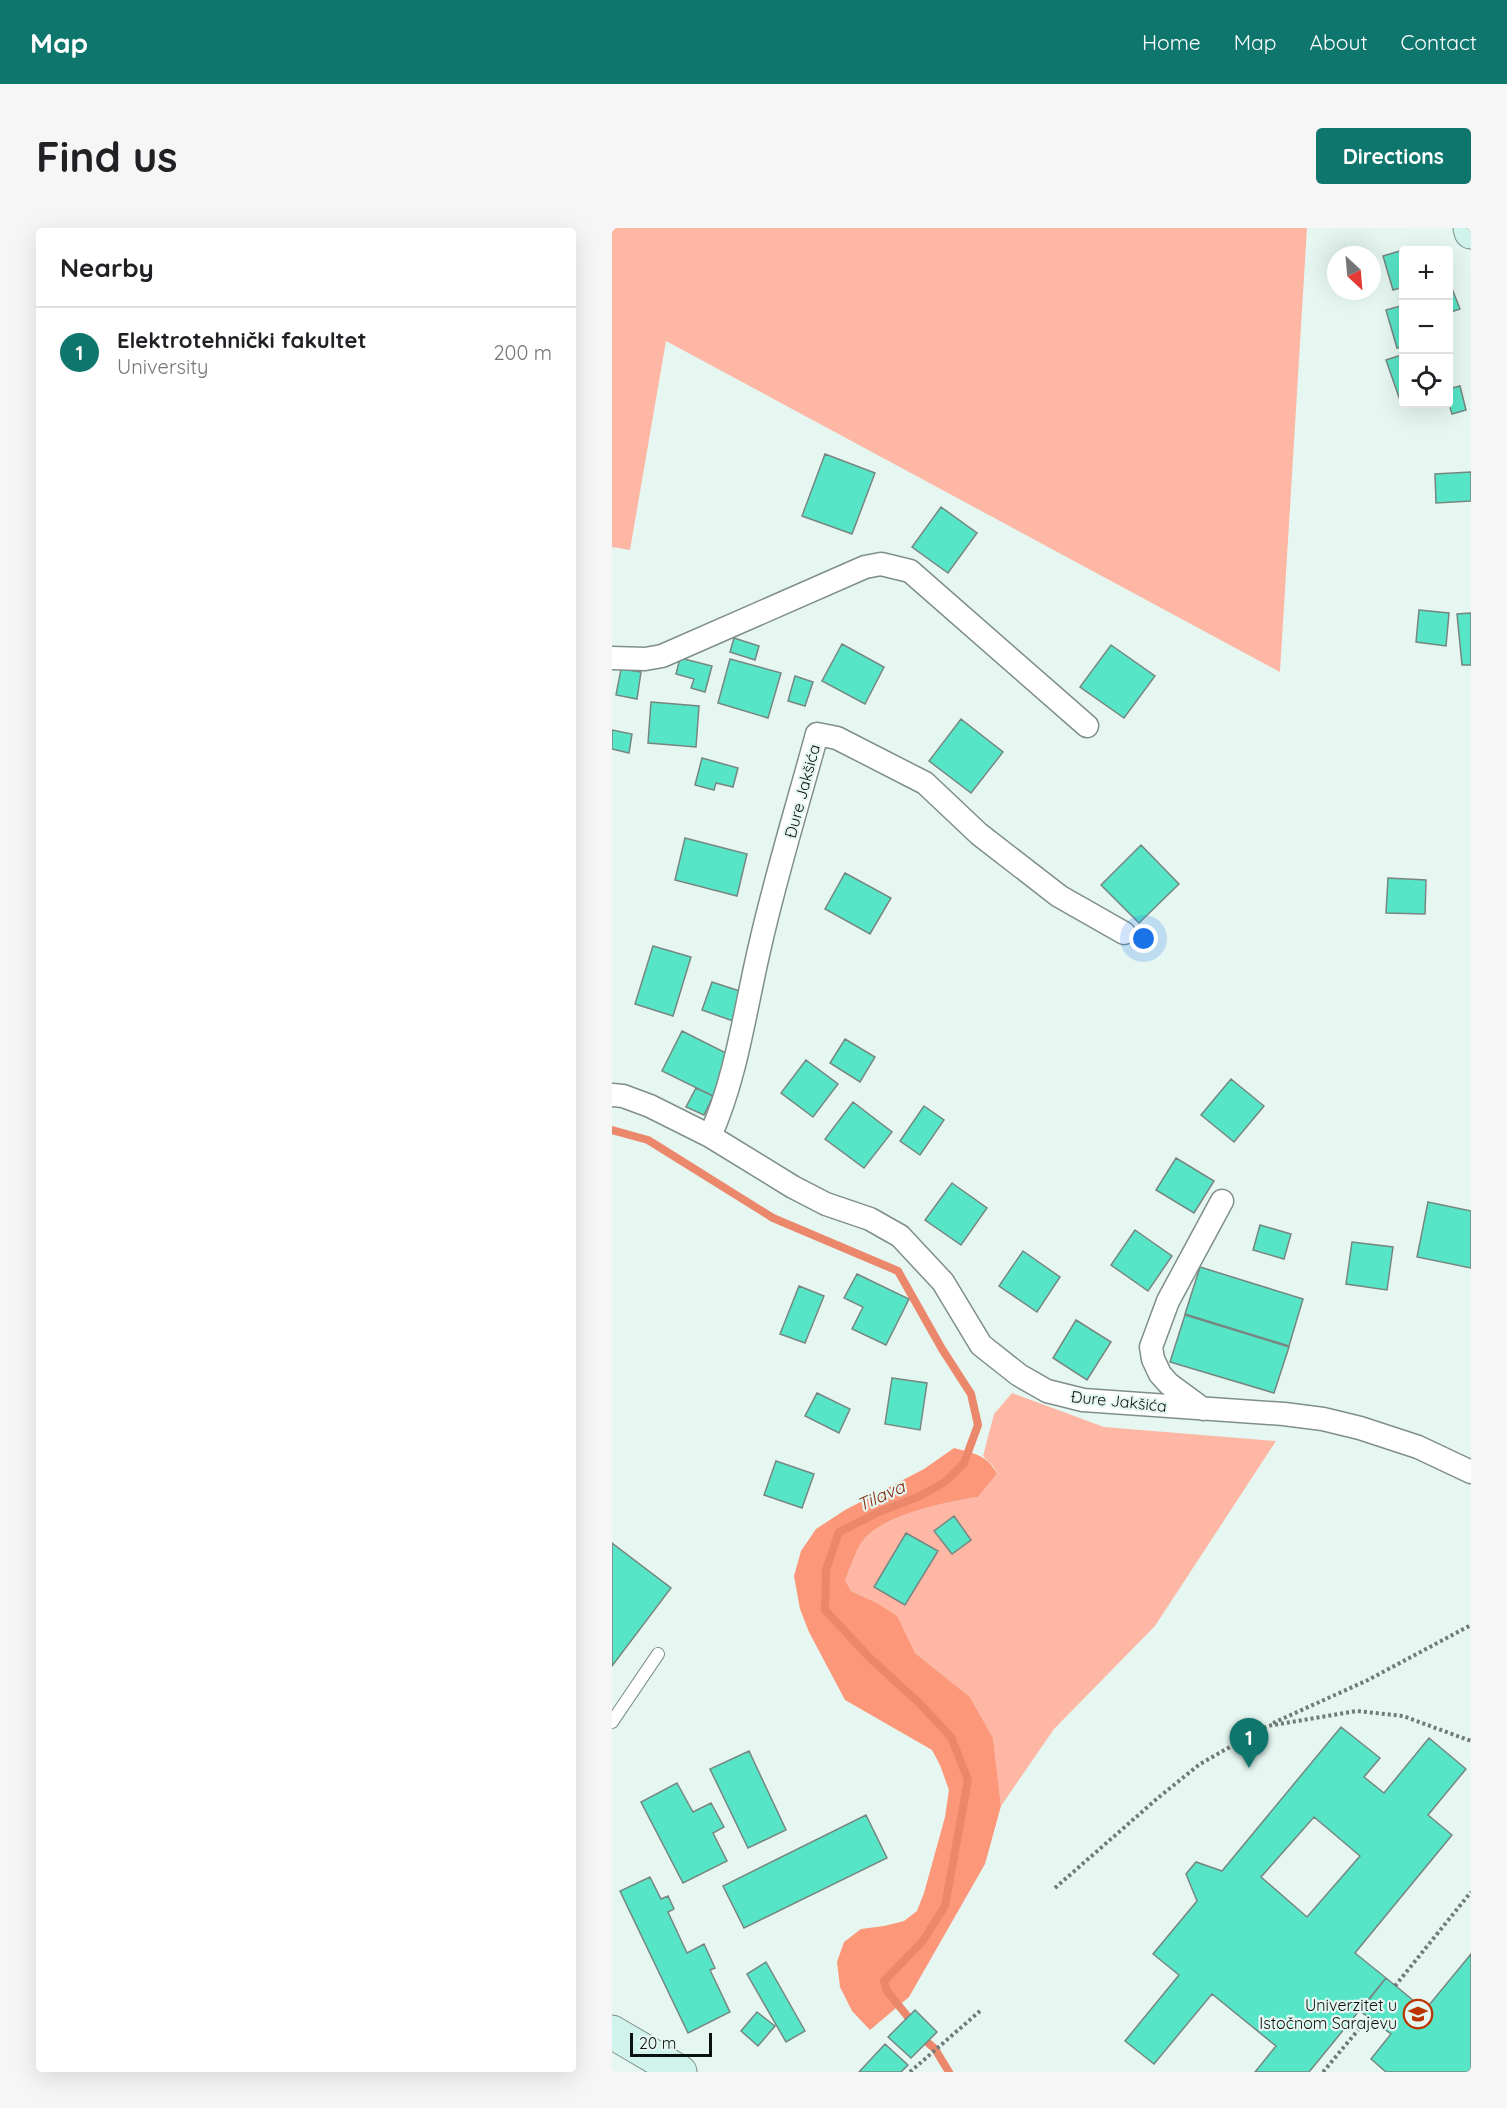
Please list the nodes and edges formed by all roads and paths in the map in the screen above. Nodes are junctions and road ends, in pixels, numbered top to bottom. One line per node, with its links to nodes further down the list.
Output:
1 (1470, 228): 2 (street)
2 (1471, 232)
3 (612, 658): 4 (street)
4 (1087, 726)
5 (1124, 933): 7 (street, Đure Jakšića)
6 (612, 1095): 7 (street, Đure Jakšića)
7 (710, 1136): 9 (street, Đure Jakšića)
8 (1222, 1201): 9 (street)
9 (1203, 1409): 10 (street, Đure Jakšića)
10 (1471, 1472)
11 (1471, 1625): 14 (path)
12 (658, 1654): 13 (lane)
13 (612, 1722)
14 (1267, 1726): 15 (path); 16 (path)
15 (1471, 1741)
16 (1055, 1888)
17 (1471, 1892): 18 (path)
18 (1395, 1986)
19 (980, 2010): 23 (path)
20 (1369, 2017): 24 (path)
21 (612, 2032): 22 (street)
22 (680, 2072)
23 (910, 2072)
24 (1323, 2072)

